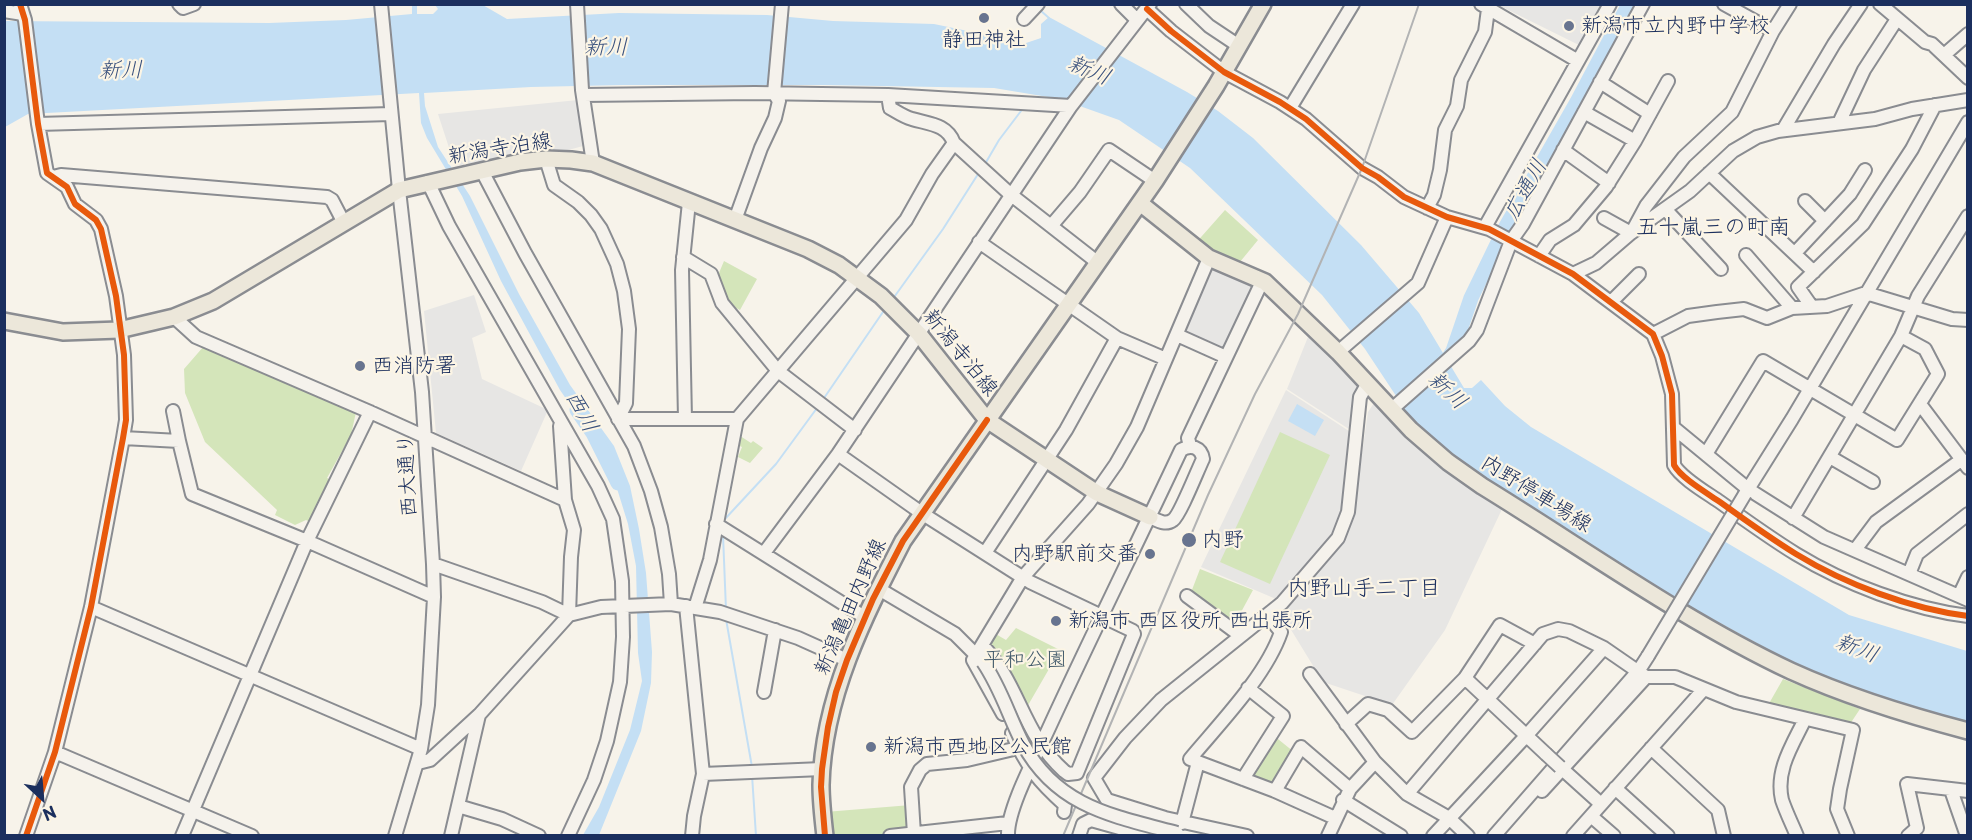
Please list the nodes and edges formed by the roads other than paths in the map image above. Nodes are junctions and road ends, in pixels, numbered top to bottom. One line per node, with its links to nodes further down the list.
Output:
1 (179, 4): 2 (street)
2 (194, 4)
3 (782, 4): 35 (street)
4 (1038, 4): 22 (street)
5 (1120, 4): 24 (street)
6 (1186, 4): 27 (street)
7 (1263, 4): 27 (main road)
8 (1353, 4): 40 (street)
9 (1610, 4): 29 (street)
10 (1643, 4): 33 (street)
11 (1724, 4): 19 (street)
12 (1790, 4): 25 (street)
13 (1861, 4): 47 (street)
14 (1880, 4): 23 (street)
15 (577, 7): 34 (street)
16 (1149, 7): 24 (street); 30 (street)
17 (1484, 7): 29 (street); 66 (street)
18 (381, 10): 41 (street, 西大通り)
19 (1747, 10): 25 (street)
20 (4, 11): 21 (street)
21 (22, 13): 46 (street)
22 (1024, 19)
23 (1897, 19): 28 (street); 45 (street)
24 (1137, 20): 39 (street)
25 (1773, 31): 76 (street)
26 (1968, 34): 28 (street)
27 (1239, 46): 30 (main road)
28 (1944, 55): 31 (street)
29 (1578, 61): 75 (street)
30 (1224, 72): 40 (street); 58 (main road)
31 (1968, 78)
32 (1668, 81): 43 (street)
33 (1600, 82): 42 (street); 43 (street)
34 (582, 92): 35 (street); 53 (street)
35 (774, 93): 36 (street); 71 (street)
36 (888, 95): 39 (street); 50 (street)
37 (1968, 100): 38 (street)
38 (1935, 105): 45 (street); 86 (street)
39 (1071, 106): 62 (street)
40 (1290, 108): 66 (street)
41 (391, 111): 46 (street); 61 (street, 西大通り)
42 (1584, 112): 49 (street); 51 (street)
43 (1650, 114): 49 (street)
44 (1968, 122): 48 (street)
45 (1839, 123): 47 (street)
46 (38, 124): 57 (street)
47 (1783, 130): 56 (street)
48 (1964, 135): 91 (street)
49 (1635, 141): 60 (street)
50 (954, 143): 62 (street); 89 (street)
51 (1563, 150): 60 (street); 77 (street)
52 (546, 159): 53 (main road, 新潟寺泊線); 55 (main road, 新潟寺泊線); 117 (street)
53 (593, 163): 64 (main road, 新潟寺泊線)
54 (1865, 170): 72 (street)
55 (482, 171): 59 (main road, 新潟寺泊線); 117 (street)
56 (1709, 173): 67 (street); 79 (street)
57 (50, 175): 73 (street); 100 (street)
58 (1155, 181): 65 (main road); 74 (street)
59 (428, 182): 61 (main road, 新潟寺泊線); 121 (street)
60 (1609, 183): 81 (street)
61 (399, 190): 73 (main road, 新潟寺泊線); 125 (street, 西大通り)
62 (1010, 194): 74 (street); 78 (street)
63 (1805, 201): 72 (street)
64 (689, 202): 71 (main road, 新潟寺泊線); 82 (street)
65 (1140, 203): 83 (main road, 内野停車場線); 84 (main road, 新潟亀田内野線)
66 (1427, 208): 69 (street)
67 (1666, 210): 76 (street); 85 (street)
68 (1968, 216): 94 (street)
69 (1447, 217): 75 (street); 106 (street)
70 (1604, 218): 76 (street)
71 (735, 220): 89 (main road, 新潟寺泊線)
72 (1825, 221): 79 (street)
73 (344, 223): 97 (main road, 新潟寺泊線)
74 (1051, 226): 84 (street)
75 (1487, 228): 77 (street)
76 (1632, 233): 87 (street)
77 (1509, 241): 81 (street); 113 (street)
78 (979, 242): 93 (street); 101 (street)
79 (1795, 253): 86 (street)
80 (1746, 255): 96 (street)
81 (1539, 256): 87 (street)
82 (683, 257): 109 (street); 118 (street)
83 (1209, 258): 90 (main road, 内野停車場線); 103 (street)
84 (1098, 262): 93 (main road, 新潟亀田内野線)
85 (1721, 269)
86 (1814, 272): 95 (street)
87 (1573, 274): 92 (street)
88 (1639, 274): 92 (street)
89 (858, 277): 101 (main road, 新潟寺泊線); 109 (street)
90 (1265, 282): 106 (main road, 内野停車場線); 107 (street)
91 (1866, 293): 94 (street); 95 (street); 111 (street)
92 (1611, 302): 102 (street)
93 (1068, 303): 105 (street); 120 (main road, 新潟亀田内野線)
94 (1914, 306): 98 (street); 104 (street)
95 (1812, 307): 96 (street)
96 (1792, 309): 102 (street)
97 (174, 316): 100 (main road, 新潟寺泊線); 115 (street)
98 (1968, 320)
99 (4, 321): 100 (main road, 新潟寺泊線)
100 (119, 330): 124 (street)
101 (919, 334): 120 (main road, 新潟寺泊線); 123 (street)
102 (1653, 334): 122 (street)
103 (1177, 335): 107 (street); 108 (street)
104 (1901, 336): 112 (street); 116 (street)
105 (1117, 338): 108 (street); 131 (street)
106 (1338, 352): 110 (main road, 内野停車場線)
107 (1226, 357): 127 (street)
108 (1166, 359): 135 (street)
109 (778, 370): 119 (street); 123 (street)
110 (1368, 383): 113 (main road, 内野停車場線); 159 (street)
111 (1809, 389): 116 (street); 129 (street); 134 (street)
112 (1920, 404): 116 (street); 132 (street)
113 (1392, 409): 180 (main road, 内野停車場線)
114 (173, 411): 126 (street)
115 (370, 412): 125 (street); 142 (street)
116 (1853, 416): 130 (street)
117 (618, 419): 118 (street); 154 (street)
118 (685, 419): 119 (street)
119 (737, 419): 141 (street)
120 (987, 420): 131 (main road); 137 (main road, 新潟亀田内野線)
121 (560, 422): 136 (street); 155 (street)
122 (1674, 428): 129 (street); 161 (street)
123 (855, 430): 128 (street)
124 (123, 438): 126 (street); 156 (street)
125 (426, 438): 136 (street); 146 (street, 西大通り)
126 (179, 441): 142 (street)
127 (1190, 446): 139 (street); 139 (street)
128 (838, 454): 137 (street); 144 (street)
129 (1706, 454): 134 (street)
130 (1830, 457): 133 (street); 140 (street)
131 (1047, 460): 135 (main road); 145 (street)
132 (1964, 464): 143 (street)
133 (1873, 482)
134 (1746, 492): 140 (street); 170 (street, bridge)
135 (1097, 493): 139 (main road); 148 (street)
136 (565, 500): 158 (street)
137 (923, 514): 145 (street); 150 (main road, 新潟亀田内野線)
138 (1968, 514): 147 (street)
139 (1150, 516): 160 (street)
140 (1792, 518): 143 (street)
141 (716, 524): 144 (street); 157 (street)
142 (307, 541): 152 (street); 171 (street)
143 (1855, 550): 147 (street)
144 (764, 553): 162 (street)
145 (985, 553): 148 (street)
146 (433, 564): 152 (street, 西大通り); 158 (street)
147 (1909, 574): 153 (street)
148 (1023, 577): 160 (street); 167 (street)
149 (1968, 577): 153 (street)
150 (879, 589): 162 (main road, 新潟亀田内野線); 167 (street)
151 (1187, 596): 164 (street)
152 (434, 597): 185 (street, 西大通り)
153 (1963, 598)
154 (671, 604): 155 (street); 157 (street)
155 (625, 606): 158 (street); 219 (street)
156 (92, 607): 171 (street); 186 (street)
157 (691, 607): 163 (street); 193 (street)
158 (568, 615): 177 (street)
159 (1267, 615): 164 (street); 173 (street)
160 (1100, 616): 182 (street); 182 (street)
161 (1968, 616)
162 (866, 618): 168 (main road, 新潟亀田内野線)
163 (775, 630): 168 (street); 175 (street)
164 (1241, 636): 210 (street)
165 (1535, 644): 166 (street); 172 (street); 176 (street)
166 (1604, 648): 170 (street); 181 (street)
167 (981, 654): 182 (street); 183 (street); 210 (street, bridge)
168 (847, 660): 191 (main road, 新潟亀田内野線)
169 (1310, 674): 179 (street)
170 (1642, 674): 174 (street); 190 (street); 230 (street)
171 (251, 676): 185 (street); 204 (street)
172 (1465, 678): 176 (street); 179 (street)
173 (1248, 688): 187 (street); 194 (street)
174 (1703, 690): 178 (street); 184 (street)
175 (764, 692)
176 (1487, 700): 181 (street); 200 (street)
177 (479, 715): 189 (street); 203 (street)
178 (1805, 719): 236 (street); 237 (street)
179 (1346, 724): 188 (street)
180 (1968, 731)
181 (1526, 736): 190 (street, bridge); 208 (street)
182 (1040, 746): 192 (street)
183 (1018, 748): 192 (street); 211 (street)
184 (1651, 748): 195 (street); 235 (street)
185 (422, 749): 189 (street, 西大通り)
186 (55, 752): 204 (street); 213 (street)
187 (1198, 762): 194 (street); 210 (street)
188 (1375, 762): 196 (street); 200 (street)
189 (418, 763): 216 (street, 西大通り)
190 (1561, 768): 202 (street); 231 (street)
191 (822, 769): 193 (street); 221 (main road, 新潟亀田内野線)
192 (1030, 769): 205 (street); 209 (street)
193 (703, 774): 220 (street)
194 (1243, 779): 198 (street)
195 (1616, 788): 202 (street); 234 (street)
196 (1350, 789): 198 (street); 201 (street)
197 (1951, 790): 199 (street); 238 (street); 239 (street)
198 (1275, 791): 207 (street)
199 (1968, 791)
200 (1407, 794): 208 (street)
201 (1343, 800): 207 (street); 227 (street)
202 (1601, 804): 206 (street)
203 (458, 807): 217 (street); 218 (street)
204 (192, 809): 214 (street); 215 (street)
205 (1064, 812)
206 (1591, 816): 232 (street); 233 (street)
207 (1335, 818): 226 (street)
208 (1449, 818): 228 (street); 229 (street)
209 (1008, 829): 212 (street)
210 (1181, 830): 225 (street)
211 (914, 834): 212 (street); 222 (street)
212 (929, 834)
213 (26, 836)
214 (182, 836)
215 (252, 836)
216 (395, 836)
217 (450, 836)
218 (539, 836)
219 (568, 836)
220 (692, 836)
221 (825, 836)
222 (890, 836)
223 (1079, 836): 224 (street)
224 (1149, 836)
225 (1247, 836)
226 (1328, 836)
227 (1401, 836)
228 (1433, 836)
229 (1468, 836)
230 (1494, 836)
231 (1505, 836)
232 (1573, 836)
233 (1614, 836)
234 (1668, 836)
235 (1724, 836)
236 (1797, 836)
237 (1848, 836)
238 (1908, 836)
239 (1967, 836)

